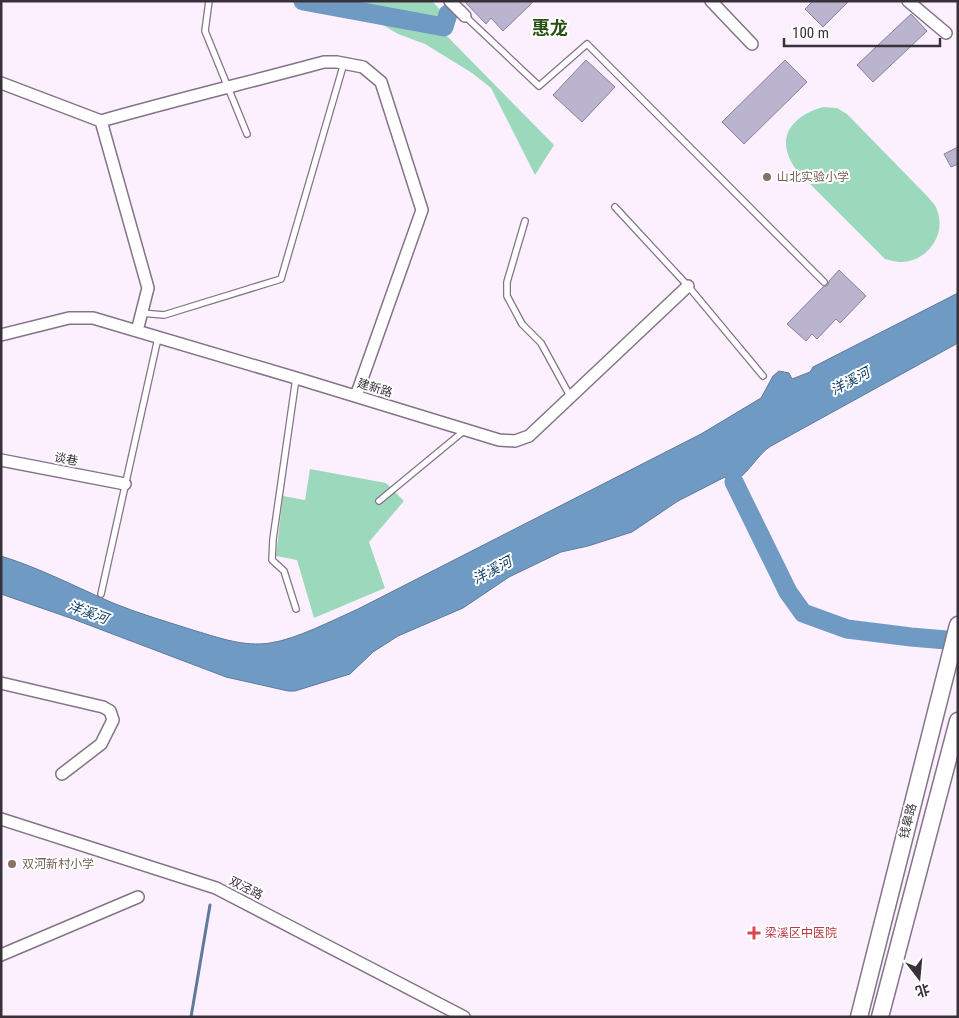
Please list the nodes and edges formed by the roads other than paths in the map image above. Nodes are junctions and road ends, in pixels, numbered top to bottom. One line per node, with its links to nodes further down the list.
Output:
1 (209, 1): 10 (lane)
2 (450, 1): 5 (street)
3 (711, 1): 7 (street)
4 (908, 1): 6 (street)
5 (465, 16): 15 (lane)
6 (946, 33)
7 (752, 44)
8 (344, 63): 10 (street); 17 (lane); 23 (street)
9 (1, 83): 11 (street)
10 (229, 88): 11 (street); 12 (lane)
11 (101, 121): 17 (street)
12 (247, 134)
13 (616, 207): 16 (lane)
14 (525, 221): 24 (lane)
15 (824, 282)
16 (688, 286): 21 (lane); 24 (street, 建新路)
17 (142, 313): 18 (street)
18 (137, 331): 19 (street, 建新路); 20 (street, 建新路)
19 (1, 335)
20 (158, 338): 22 (street, 建新路); 27 (lane)
21 (763, 376)
22 (296, 378): 23 (street, 建新路); 30 (lane)
23 (356, 396): 25 (street, 建新路)
24 (570, 396): 25 (street, 建新路)
25 (465, 430): 28 (lane)
26 (1, 460): 27 (street, 谈巷)
27 (125, 484): 29 (lane)
28 (379, 501)
29 (100, 594)
30 (296, 609)
31 (956, 629): 39 (main road, 钱皋路)
32 (1, 683): 34 (street)
33 (958, 722): 40 (main road, 钱皋路)
34 (62, 774)
35 (1, 819): 38 (street, 双泾路)
36 (138, 897): 37 (street)
37 (1, 955)
38 (464, 1017)
39 (859, 1017)
40 (880, 1017)

